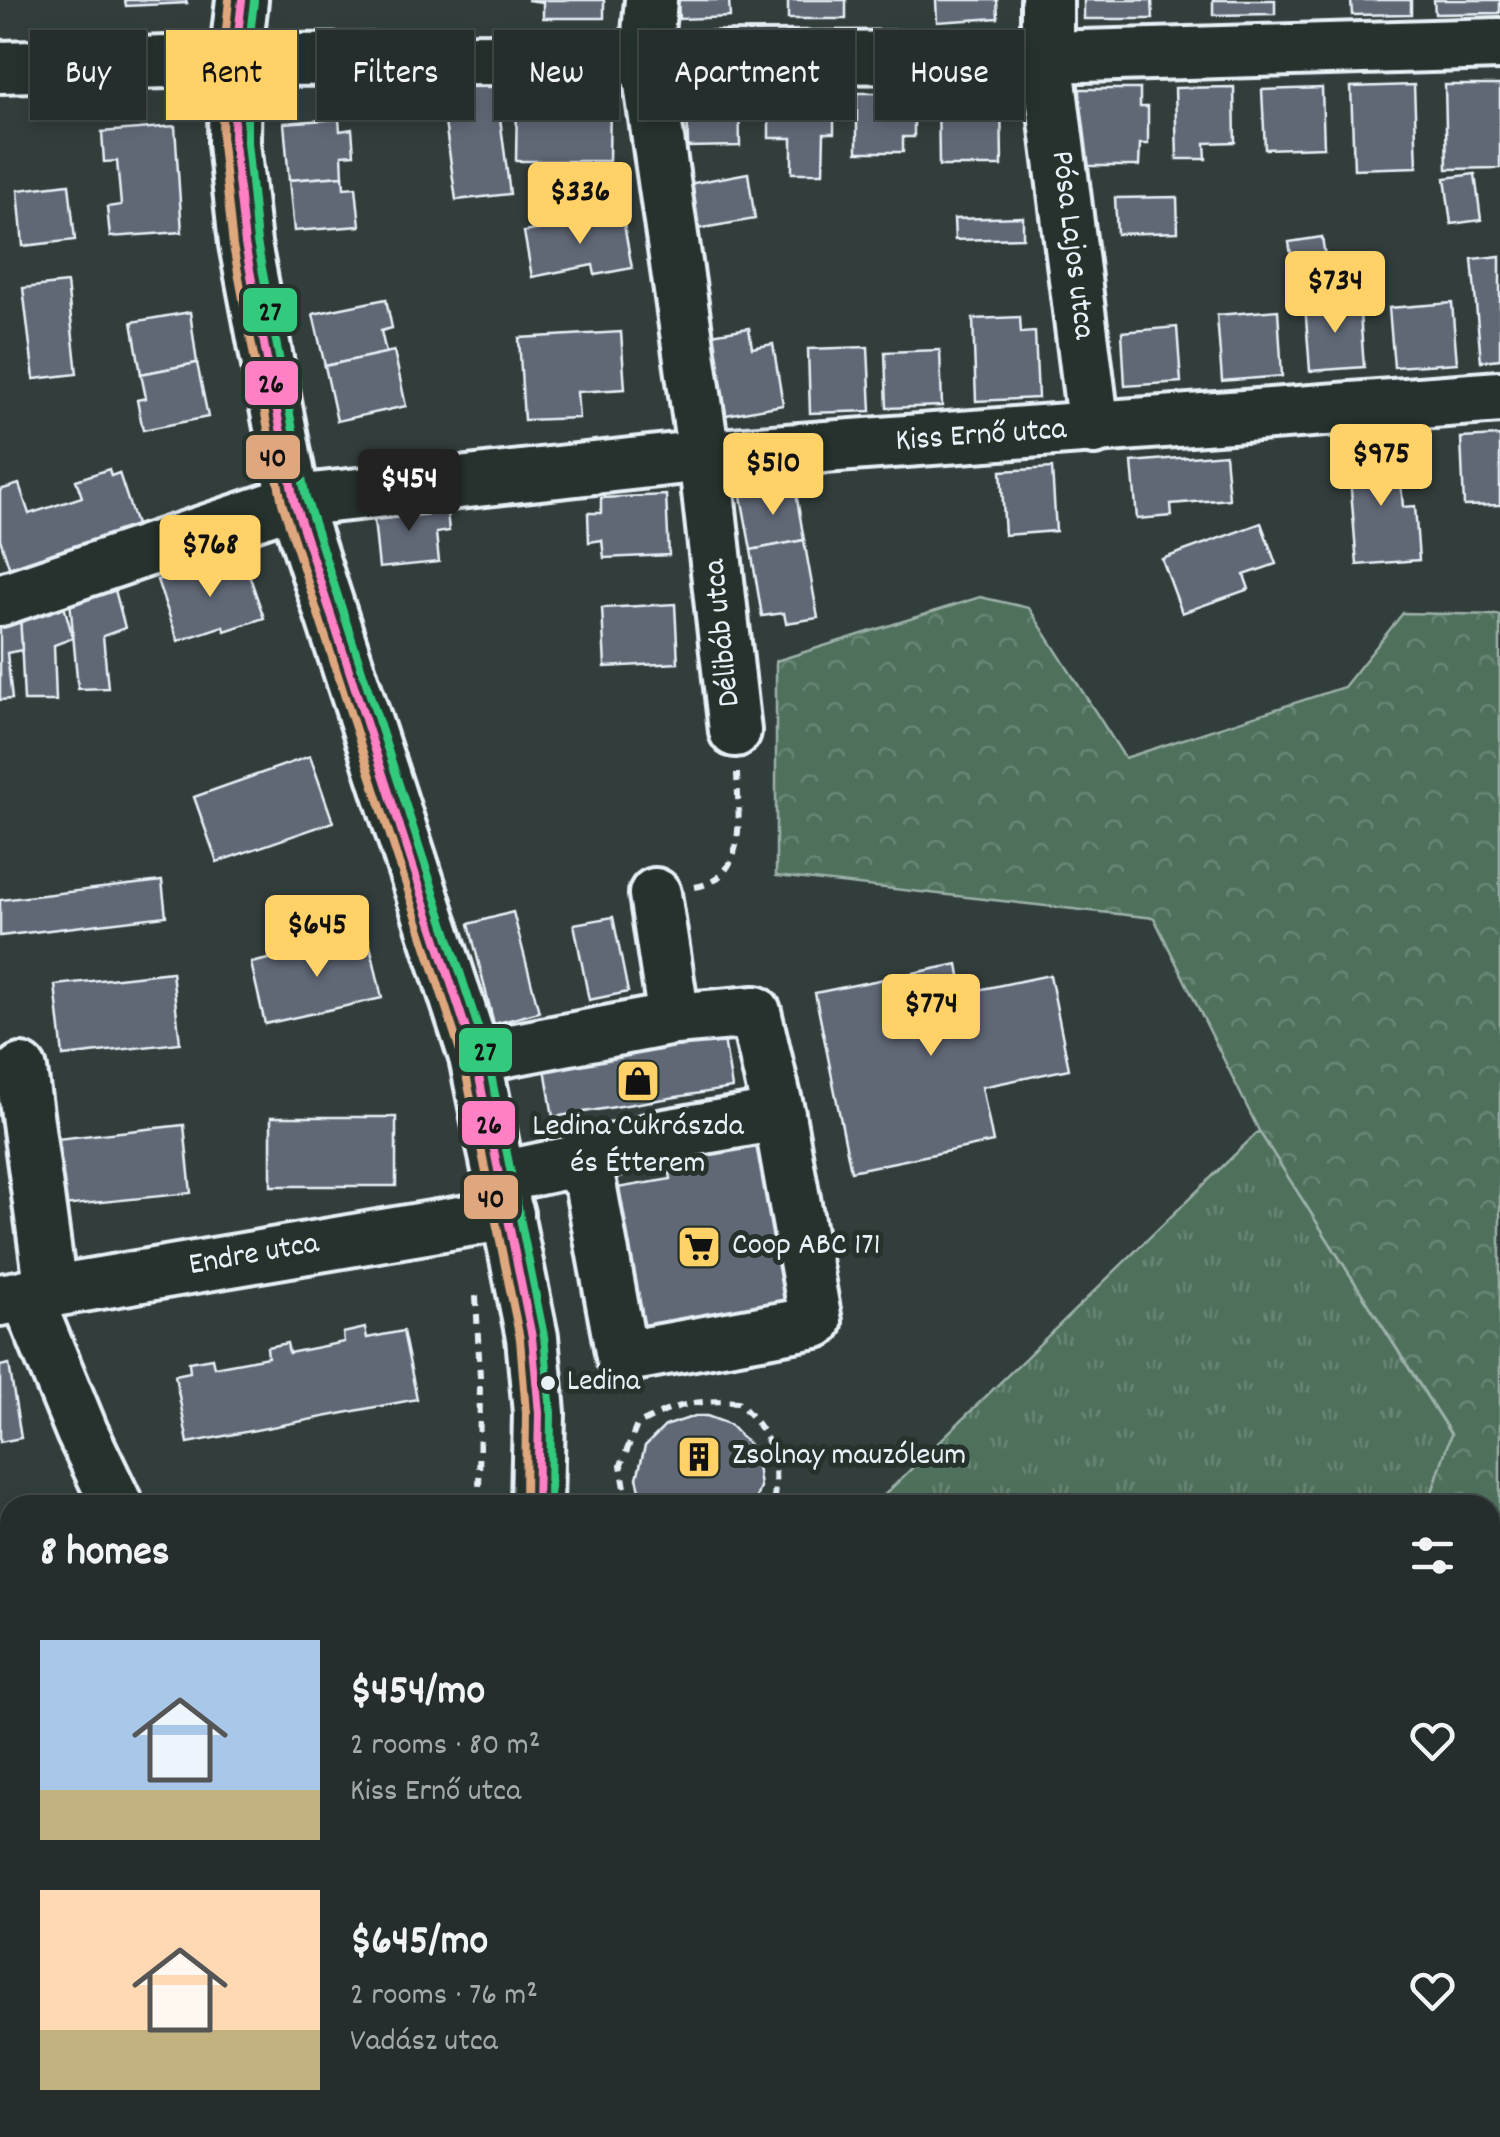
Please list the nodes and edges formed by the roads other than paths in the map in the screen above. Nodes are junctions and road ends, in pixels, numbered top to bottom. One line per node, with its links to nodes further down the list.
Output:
1 (242, 0): 4 (street)
2 (651, 0): 5 (street, Délibáb utca)
3 (1046, 0): 9 (street, Pósa Lajos utca)
4 (238, 30)
5 (648, 30)
6 (1500, 44): 9 (street)
7 (639, 56): 10 (street)
8 (855, 57): 9 (street)
9 (1047, 57): 16 (street, Pósa Lajos utca)
10 (297, 59)
11 (166, 62): 12 (street)
12 (0, 68)
13 (234, 120): 18 (street)
14 (655, 120): 17 (street, Délibáb utca)
15 (1500, 397): 16 (street, Kiss Ernő utca)
16 (1094, 429): 17 (street, Kiss Ernő utca)
17 (704, 456): 18 (street, Kiss Ernő utca); 20 (street, Délibáb utca)
18 (294, 501): 19 (street, Kiss Ernő utca); 23 (street)
19 (0, 600)
20 (735, 731)
21 (655, 894): 22 (street)
22 (674, 1019): 23 (street); 25 (street)
23 (475, 1057): 27 (street)
24 (21, 1070): 28 (street)
25 (779, 1115): 26 (street, Endre utca); 26 (street)
26 (572, 1162): 27 (street, Endre utca)
27 (504, 1196): 28 (street, Endre utca); 30 (street)
28 (26, 1295): 29 (street)
29 (112, 1495)
30 (537, 1495)

